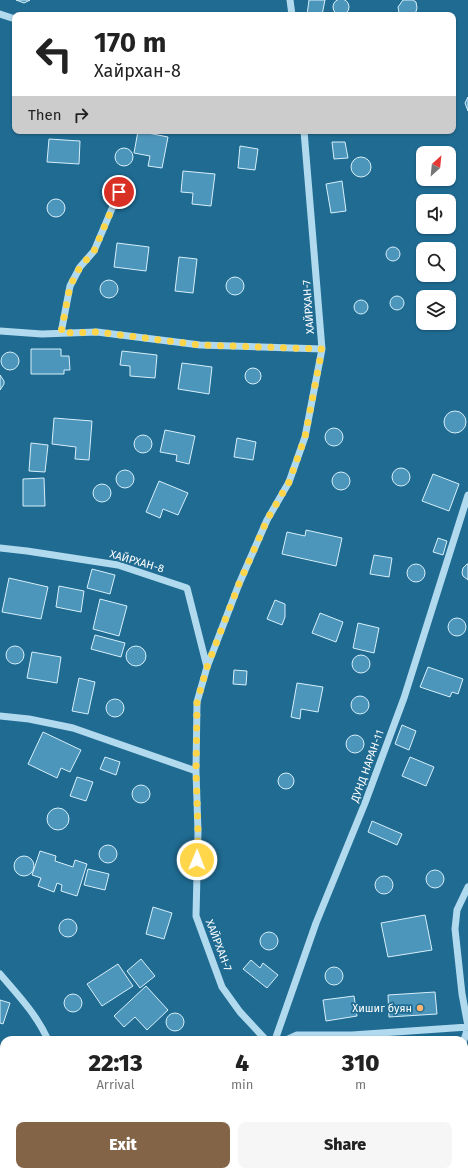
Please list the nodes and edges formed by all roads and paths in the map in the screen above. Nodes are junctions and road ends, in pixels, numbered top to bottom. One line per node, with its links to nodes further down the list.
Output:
1 (290, 0): 2 (street)
2 (292, 12)
3 (0, 14): 4 (street)
4 (12, 18)
5 (304, 134): 9 (street, ХАЙРХАН-7)
6 (119, 192): 8 (street)
7 (0, 331): 8 (street)
8 (61, 333): 9 (street)
9 (322, 349): 12 (street, ХАЙРХАН-7)
10 (468, 495): 20 (street, ДУНД НАРАН-11)
11 (0, 548): 12 (street, ХАЙРХАН-8)
12 (207, 667): 14 (street, ХАЙРХАН-7)
13 (0, 716): 14 (street)
14 (196, 771): 19 (street, ХАЙРХАН-7)
15 (468, 886): 17 (street)
16 (0, 974): 18 (street)
17 (468, 1027): 21 (street)
18 (46, 1036)
19 (262, 1036)
20 (276, 1036)
21 (295, 1036)

